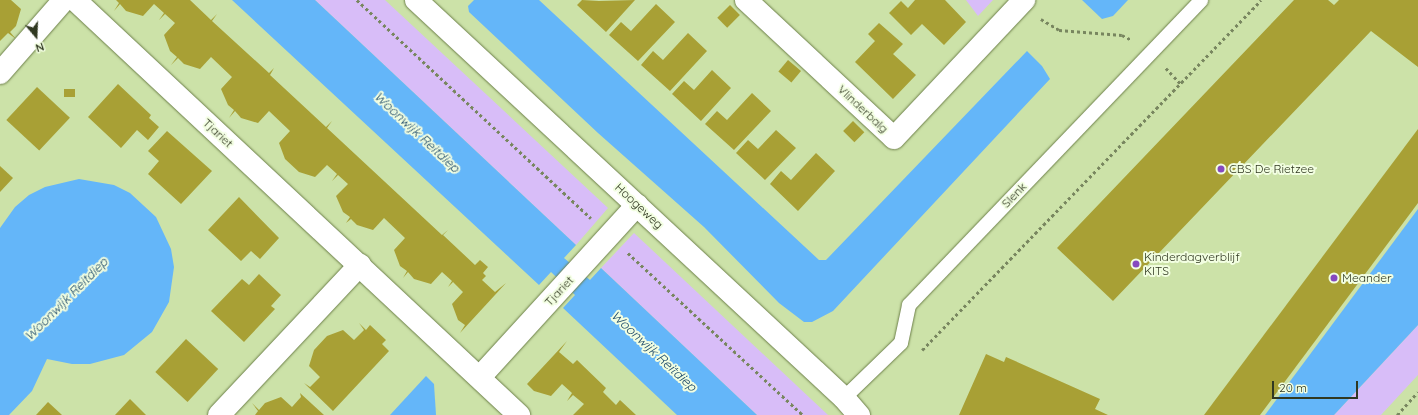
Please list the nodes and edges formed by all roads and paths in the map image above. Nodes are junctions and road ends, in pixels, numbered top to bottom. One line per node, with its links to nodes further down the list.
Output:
1 (64, 0): 10 (street)
2 (75, 0): 14 (street, Tjariet)
3 (357, 0): 13 (path)
4 (417, 0): 12 (street, Hoogeweg)
5 (746, 0): 8 (street, Vlinderbalg)
6 (1201, 0): 9 (lane, Slenk)
7 (1261, 0): 11 (path)
8 (1023, 1): 9 (path)
9 (1151, 52): 11 (path); 18 (lane, Slenk)
10 (0, 73)
11 (1180, 83): 15 (path)
12 (637, 205): 13 (street, Tjariet); 18 (street, Hoogeweg)
13 (605, 241): 16 (street, Tjariet); 21 (path)
14 (360, 265): 16 (street, Tjariet); 19 (street)
15 (919, 354)
16 (480, 377): 20 (street, Tjariet)
17 (1418, 392): 23 (path)
18 (844, 398): 22 (street, Hoogeweg)
19 (219, 415)
20 (519, 415)
21 (804, 415)
22 (858, 415)
23 (1397, 415)

